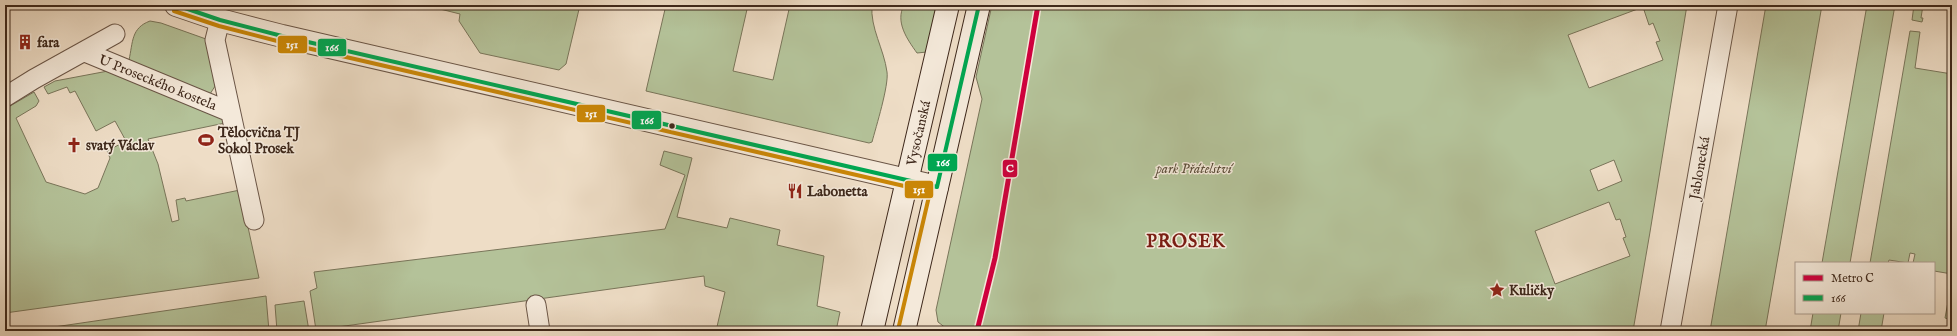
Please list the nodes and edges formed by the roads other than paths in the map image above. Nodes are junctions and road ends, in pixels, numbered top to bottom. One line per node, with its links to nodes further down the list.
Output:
1 (176, 5): 5 (street)
2 (948, 5): 10 (street, Vysočanská)
3 (979, 5): 11 (street)
4 (1728, 5): 17 (street, Jablonecká)
5 (220, 20): 9 (street, U Proseckého kostela); 10 (street)
6 (115, 34): 7 (street, U Proseckého kostela)
7 (85, 52): 8 (street, U Proseckého kostela); 9 (street, U Proseckého kostela)
8 (5, 97)
9 (230, 112): 12 (street, U Proseckého kostela)
10 (907, 180): 11 (street); 15 (street, Vysočanská)
11 (937, 187): 16 (street)
12 (254, 220)
13 (536, 305): 14 (street)
14 (540, 331)
15 (872, 331)
16 (904, 331)
17 (1670, 331)

